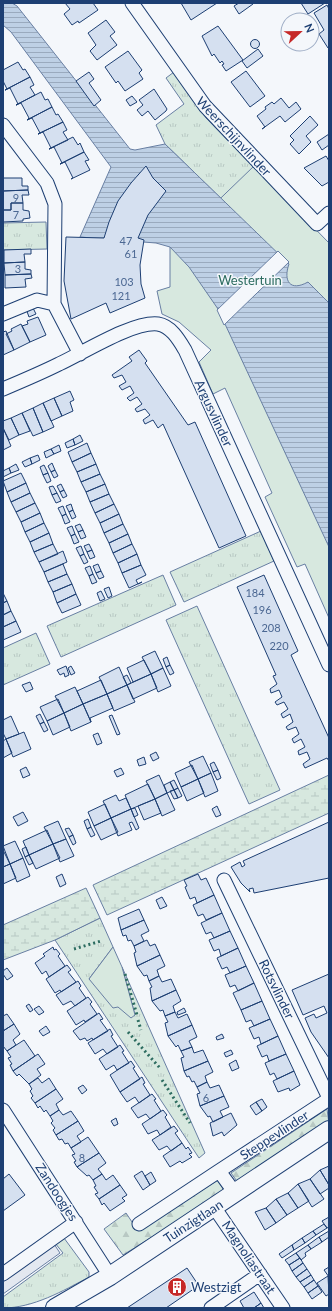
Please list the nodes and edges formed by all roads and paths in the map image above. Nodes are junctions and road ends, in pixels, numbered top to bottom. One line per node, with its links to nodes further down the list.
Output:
1 (132, 3): 3 (street, Weerschijnvlinder)
2 (3, 125): 4 (street)
3 (329, 212)
4 (54, 304): 5 (street); 6 (street)
5 (3, 314)
6 (80, 354): 7 (street, Argusvlinder); 8 (street, Argusvlinder)
7 (3, 389)
8 (329, 665)
9 (224, 880): 10 (street, Rotsvlinder)
10 (329, 1098): 13 (street, Steppevlinder)
11 (3, 1110): 16 (street, Zandoogjes)
12 (329, 1130): 14 (street, Tuinzigtlaan)
13 (219, 1171): 14 (street); 17 (street, Steppevlinder)
14 (235, 1193): 15 (street, Tuinzigtlaan)
15 (214, 1207): 19 (street, Magnoliastraat); 20 (street, Tuinzigtlaan)
16 (76, 1222): 18 (street); 20 (street, Zandoogjes)
17 (139, 1224)
18 (3, 1274)
19 (260, 1274): 22 (street); 23 (street, Magnoliastraat)
20 (110, 1276): 21 (street, Tuinzigtlaan)
21 (55, 1308)
22 (211, 1308)
23 (283, 1308)

